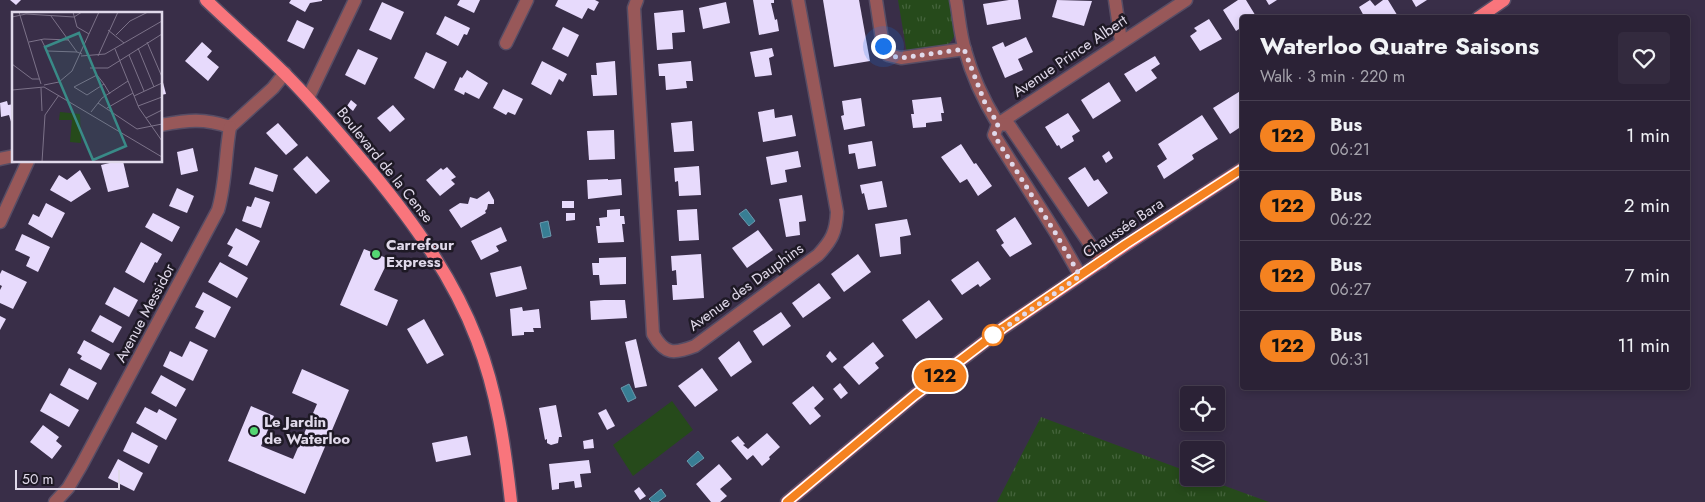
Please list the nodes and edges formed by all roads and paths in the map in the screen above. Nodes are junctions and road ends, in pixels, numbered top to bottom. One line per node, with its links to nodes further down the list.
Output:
1 (206, 0): 15 (main road, Boulevard de la Cense)
2 (355, 0): 16 (street)
3 (527, 0): 13 (street)
4 (637, 0): 5 (street, Avenue des Dauphins)
5 (798, 0)
6 (876, 0): 14 (street)
7 (956, 0): 14 (street)
8 (1115, 0): 12 (street)
9 (1186, 0): 12 (street, Avenue Prince Albert)
10 (1504, 0): 11 (main road)
11 (1482, 15)
12 (1122, 41): 17 (street, Avenue Prince Albert)
13 (506, 43)
14 (964, 49): 17 (street)
15 (285, 73): 16 (main road, Boulevard de la Cense); 19 (street)
16 (308, 98): 26 (main road, Boulevard de la Cense)
17 (998, 124): 23 (street); 24 (street)
18 (162, 125): 19 (street)
19 (230, 127): 25 (street, Avenue Messidor)
20 (28, 162): 22 (street)
21 (1240, 170): 23 (main road, Chaussée Bara)
22 (0, 222)
23 (1102, 262): 24 (main road, Chaussée Bara)
24 (1080, 276): 27 (main road, Chaussée Bara)
25 (55, 502)
26 (511, 502)
27 (787, 502)

